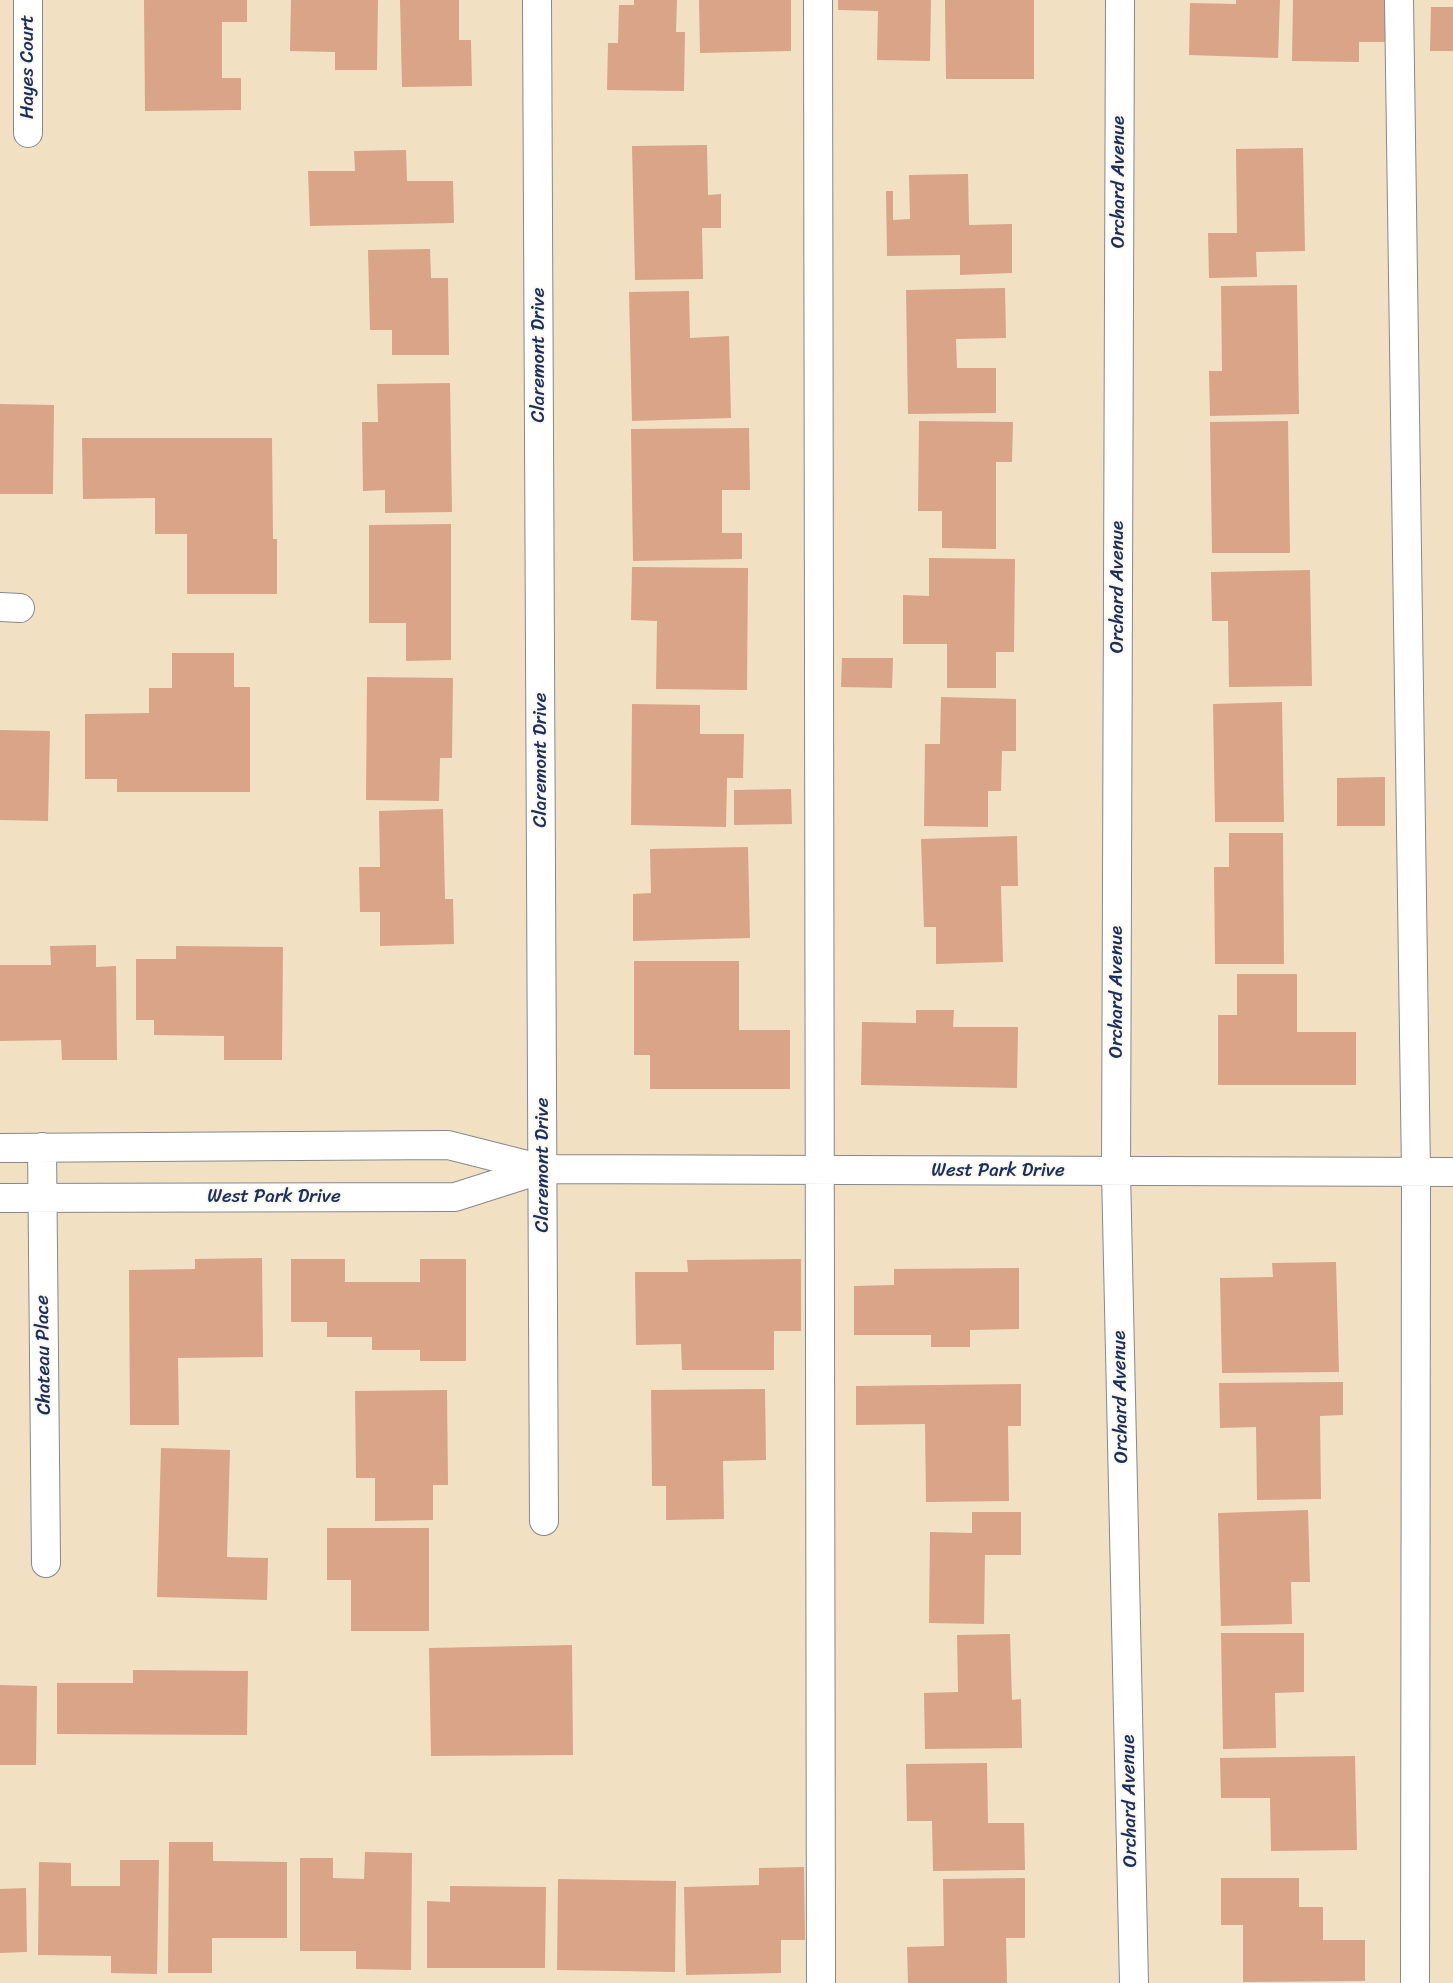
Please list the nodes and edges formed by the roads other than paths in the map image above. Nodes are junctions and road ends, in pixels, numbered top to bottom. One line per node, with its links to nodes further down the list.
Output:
1 (28, 0): 6 (street, Hayes Court)
2 (537, 0): 9 (street, Claremont Drive)
3 (818, 0): 10 (street)
4 (1120, 0): 11 (street, Orchard Avenue)
5 (1399, 0): 12 (street)
6 (28, 133)
7 (42, 1147): 8 (street, West Park Drive); 9 (street, West Park Drive); 15 (street, Chateau Place)
8 (0, 1148)
9 (543, 1169): 10 (street, West Park Drive); 15 (street, West Park Drive); 16 (street, Claremont Drive)
10 (820, 1170): 11 (street, West Park Drive); 18 (street)
11 (1116, 1172): 12 (street, West Park Drive); 19 (street, Orchard Avenue)
12 (1416, 1172): 13 (street, West Park Drive); 20 (street)
13 (1453, 1172)
14 (0, 1198): 15 (street, West Park Drive)
15 (42, 1198): 17 (street, Chateau Place)
16 (544, 1521)
17 (46, 1563)
18 (821, 1983)
19 (1134, 1983)
20 (1416, 1983)

